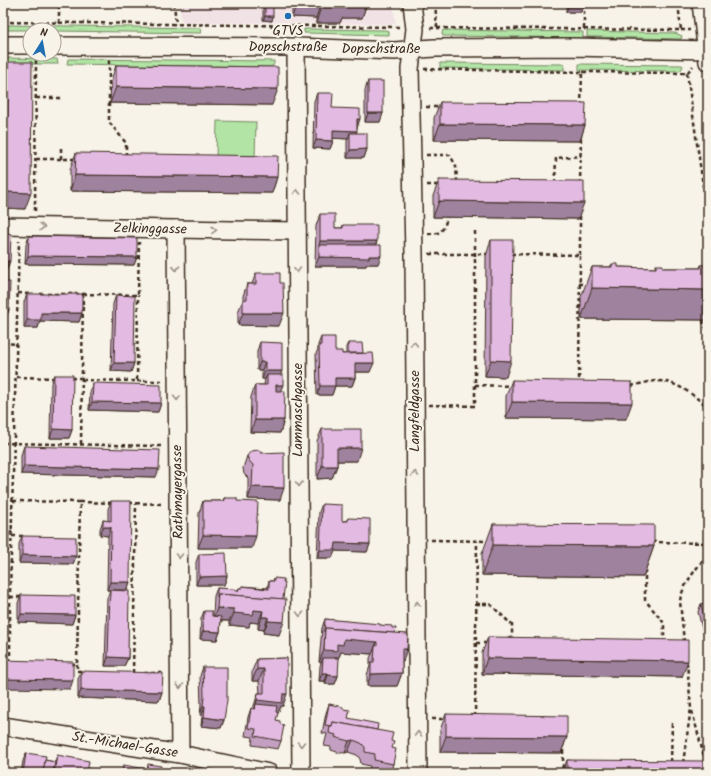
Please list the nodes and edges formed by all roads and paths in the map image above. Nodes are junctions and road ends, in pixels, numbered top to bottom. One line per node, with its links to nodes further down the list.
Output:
1 (59, 3): 10 (path)
2 (174, 3): 12 (path)
3 (412, 3): 14 (street, Langfeldgasse)
4 (435, 3): 13 (path)
5 (584, 3): 15 (path)
6 (678, 3): 15 (path)
7 (701, 3): 22 (street)
8 (3, 22): 9 (path)
9 (22, 22)
10 (59, 22)
11 (62, 23): 12 (path)
12 (176, 24): 14 (path)
13 (438, 27): 14 (path); 15 (path)
14 (415, 29): 21 (street, Langfeldgasse)
15 (584, 29)
16 (3, 45): 17 (street)
17 (22, 45)
18 (62, 46): 19 (street, Dopschstraße)
19 (109, 46): 20 (street, Dopschstraße); 39 (path)
20 (296, 47): 21 (street, Dopschstraße); 52 (street, Lammaschgasse, one-way to 20)
21 (413, 50): 22 (street, Dopschstraße); 24 (street, Langfeldgasse)
22 (707, 54): 26 (path)
23 (36, 62): 27 (path)
24 (410, 68): 25 (path); 29 (street, Langfeldgasse)
25 (582, 72): 26 (path); 31 (path)
26 (687, 73): 47 (path)
27 (36, 98): 28 (path); 36 (path)
28 (62, 98)
29 (411, 107): 30 (path); 34 (street, Langfeldgasse)
30 (442, 107)
31 (581, 108)
32 (581, 128): 35 (path)
33 (61, 148): 37 (path)
34 (412, 155): 40 (street, Langfeldgasse); 42 (path)
35 (581, 156): 43 (path); 44 (path)
36 (36, 159): 37 (path); 48 (path)
37 (61, 159): 38 (path)
38 (75, 159)
39 (126, 160)
40 (412, 185): 41 (path); 53 (street, Langfeldgasse)
41 (442, 185)
42 (457, 185)
43 (555, 186)
44 (574, 186)
45 (580, 209): 58 (path)
46 (447, 217): 53 (path)
47 (708, 221)
48 (19, 226): 49 (street, Zelkinggasse, one-way to 49); 61 (path)
49 (140, 229): 50 (street, Zelkinggasse); 65 (path)
50 (176, 230): 52 (street, Zelkinggasse, one-way to 52); 75 (street, Rathmayergasse, one-way to 75)
51 (475, 230): 55 (path)
52 (297, 231): 137 (street, Lammaschgasse, one-way to 137)
53 (413, 234): 54 (street, Langfeldgasse)
54 (414, 254): 55 (path); 80 (street, Langfeldgasse, one-way to 54)
55 (475, 254): 56 (path); 76 (path)
56 (490, 254)
57 (505, 254): 58 (path)
58 (580, 255): 59 (path)
59 (580, 284): 60 (path); 78 (path)
60 (595, 284)
61 (18, 294): 62 (path); 69 (path)
62 (32, 294)
63 (40, 294): 64 (path)
64 (83, 294): 65 (path); 73 (path)
65 (138, 295): 74 (path)
66 (703, 320): 67 (path)
67 (708, 330)
68 (3, 343): 69 (path)
69 (17, 344): 70 (path)
70 (16, 376): 71 (path); 83 (path)
71 (60, 378)
72 (67, 378): 73 (path)
73 (82, 379): 74 (path); 84 (path)
74 (137, 381): 75 (path)
75 (177, 381): 85 (street, Rathmayergasse, one-way to 85)
76 (474, 385): 77 (path); 80 (path)
77 (519, 386)
78 (579, 387)
79 (626, 387): 81 (path)
80 (415, 405): 98 (street, Langfeldgasse, one-way to 80)
81 (708, 407)
82 (3, 443): 83 (path)
83 (15, 443): 84 (path); 86 (path)
84 (81, 444): 85 (path)
85 (178, 447): 91 (street, Rathmayergasse)
86 (13, 501): 87 (path); 93 (path)
87 (80, 502): 88 (path); 97 (path)
88 (115, 503)
89 (122, 503): 90 (path)
90 (136, 504): 91 (path); 122 (path)
91 (178, 505): 122 (street, Rathmayergasse, one-way to 122)
92 (3, 531): 93 (path)
93 (12, 531): 94 (path)
94 (12, 536): 95 (path); 106 (path)
95 (27, 536)
96 (72, 538): 97 (path)
97 (80, 539): 120 (path)
98 (416, 540): 99 (path); 124 (street, Langfeldgasse, one-way to 98)
99 (477, 541): 100 (path); 109 (path)
100 (492, 541)
101 (645, 542): 102 (path)
102 (708, 543)
103 (708, 553): 114 (path)
104 (645, 564): 113 (path)
105 (3, 592): 106 (path)
106 (10, 593): 107 (path)
107 (10, 597): 108 (path); 117 (path)
108 (25, 597)
109 (476, 604): 110 (path); 112 (path)
110 (476, 643): 111 (path); 126 (path)
111 (490, 643)
112 (512, 643)
113 (664, 645)
114 (684, 645)
115 (686, 659): 123 (path)
116 (3, 662): 117 (path)
117 (10, 662): 118 (path)
118 (17, 662)
119 (69, 664): 120 (path)
120 (77, 664): 121 (path)
121 (85, 671)
122 (180, 673): 130 (street, Rathmayergasse, one-way to 130)
123 (691, 708): 131 (path); 135 (path)
124 (418, 719): 125 (path); 138 (street, Langfeldgasse, one-way to 124)
125 (453, 719)
126 (475, 720)
127 (672, 722): 134 (path)
128 (3, 726): 130 (street, St.-Michael-Gasse)
129 (563, 738): 132 (path)
130 (180, 754): 136 (street, St.-Michael-Gasse)
131 (706, 764)
132 (563, 765): 133 (path); 139 (path)
133 (571, 765)
134 (671, 767)
135 (683, 767)
136 (269, 773)
137 (301, 773)
138 (418, 773)
139 (557, 773)

